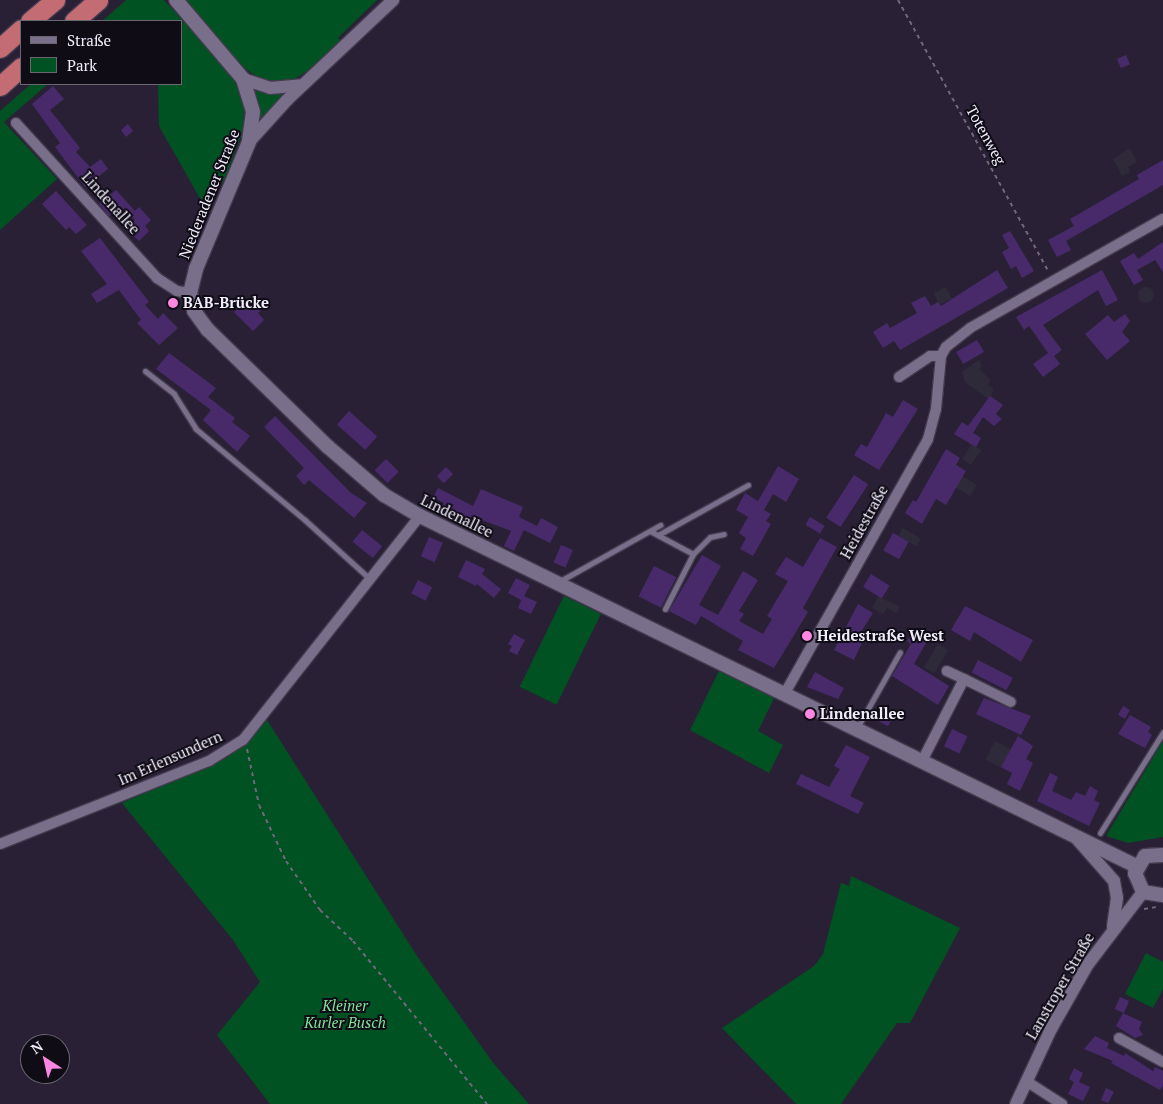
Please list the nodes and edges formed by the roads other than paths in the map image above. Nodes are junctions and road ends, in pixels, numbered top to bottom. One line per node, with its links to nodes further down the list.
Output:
1 (55, 0): 5 (highway)
2 (98, 0): 6 (highway)
3 (176, 0): 10 (main road, Niederadener Straße)
4 (393, 0): 11 (street)
5 (31, 20)
6 (75, 20)
7 (20, 30): 8 (highway)
8 (0, 48)
9 (20, 68): 12 (highway)
10 (243, 79): 11 (street); 14 (main road, Niederadener Straße)
11 (302, 85): 14 (street)
12 (0, 86)
13 (16, 123): 16 (street, Lindenallee)
14 (249, 142): 16 (main road, Niederadener Straße)
15 (1163, 219): 17 (street)
16 (190, 293): 21 (main road, Lindenallee)
17 (941, 356): 19 (street); 33 (street, Heidestraße)
18 (145, 371): 27 (lane)
19 (899, 377)
20 (748, 485): 25 (lane)
21 (420, 516): 27 (street, Im Erlensundern); 28 (main road, Lindenallee)
22 (660, 525): 23 (lane)
23 (650, 531): 25 (lane); 28 (lane)
24 (724, 534): 26 (lane)
25 (658, 535): 26 (lane)
26 (693, 554): 29 (lane)
27 (370, 579): 40 (street, Im Erlensundern)
28 (557, 583): 33 (main road, Lindenallee)
29 (665, 609)
30 (900, 652): 35 (lane)
31 (947, 671): 32 (street)
32 (964, 679): 34 (street); 37 (street)
33 (785, 693): 35 (main road, Lindenallee)
34 (1011, 702)
35 (857, 729): 37 (main road, Lindenallee)
36 (1163, 732): 38 (lane)
37 (922, 760): 39 (main road, Lindenallee)
38 (1100, 833)
39 (1077, 839): 42 (main road, Lindenallee); 45 (street, Lindenallee)
40 (0, 844)
41 (1163, 855): 42 (main road)
42 (1136, 866): 43 (main road)
43 (1143, 892): 44 (main road); 45 (street, Lanstroper Straße)
44 (1163, 895)
45 (1113, 929): 48 (street, Lanstroper Straße)
46 (1119, 1038): 47 (street)
47 (1163, 1062)
48 (1026, 1081): 49 (street, Lanstroper Straße); 50 (street)
49 (1016, 1104)
50 (1062, 1104)

